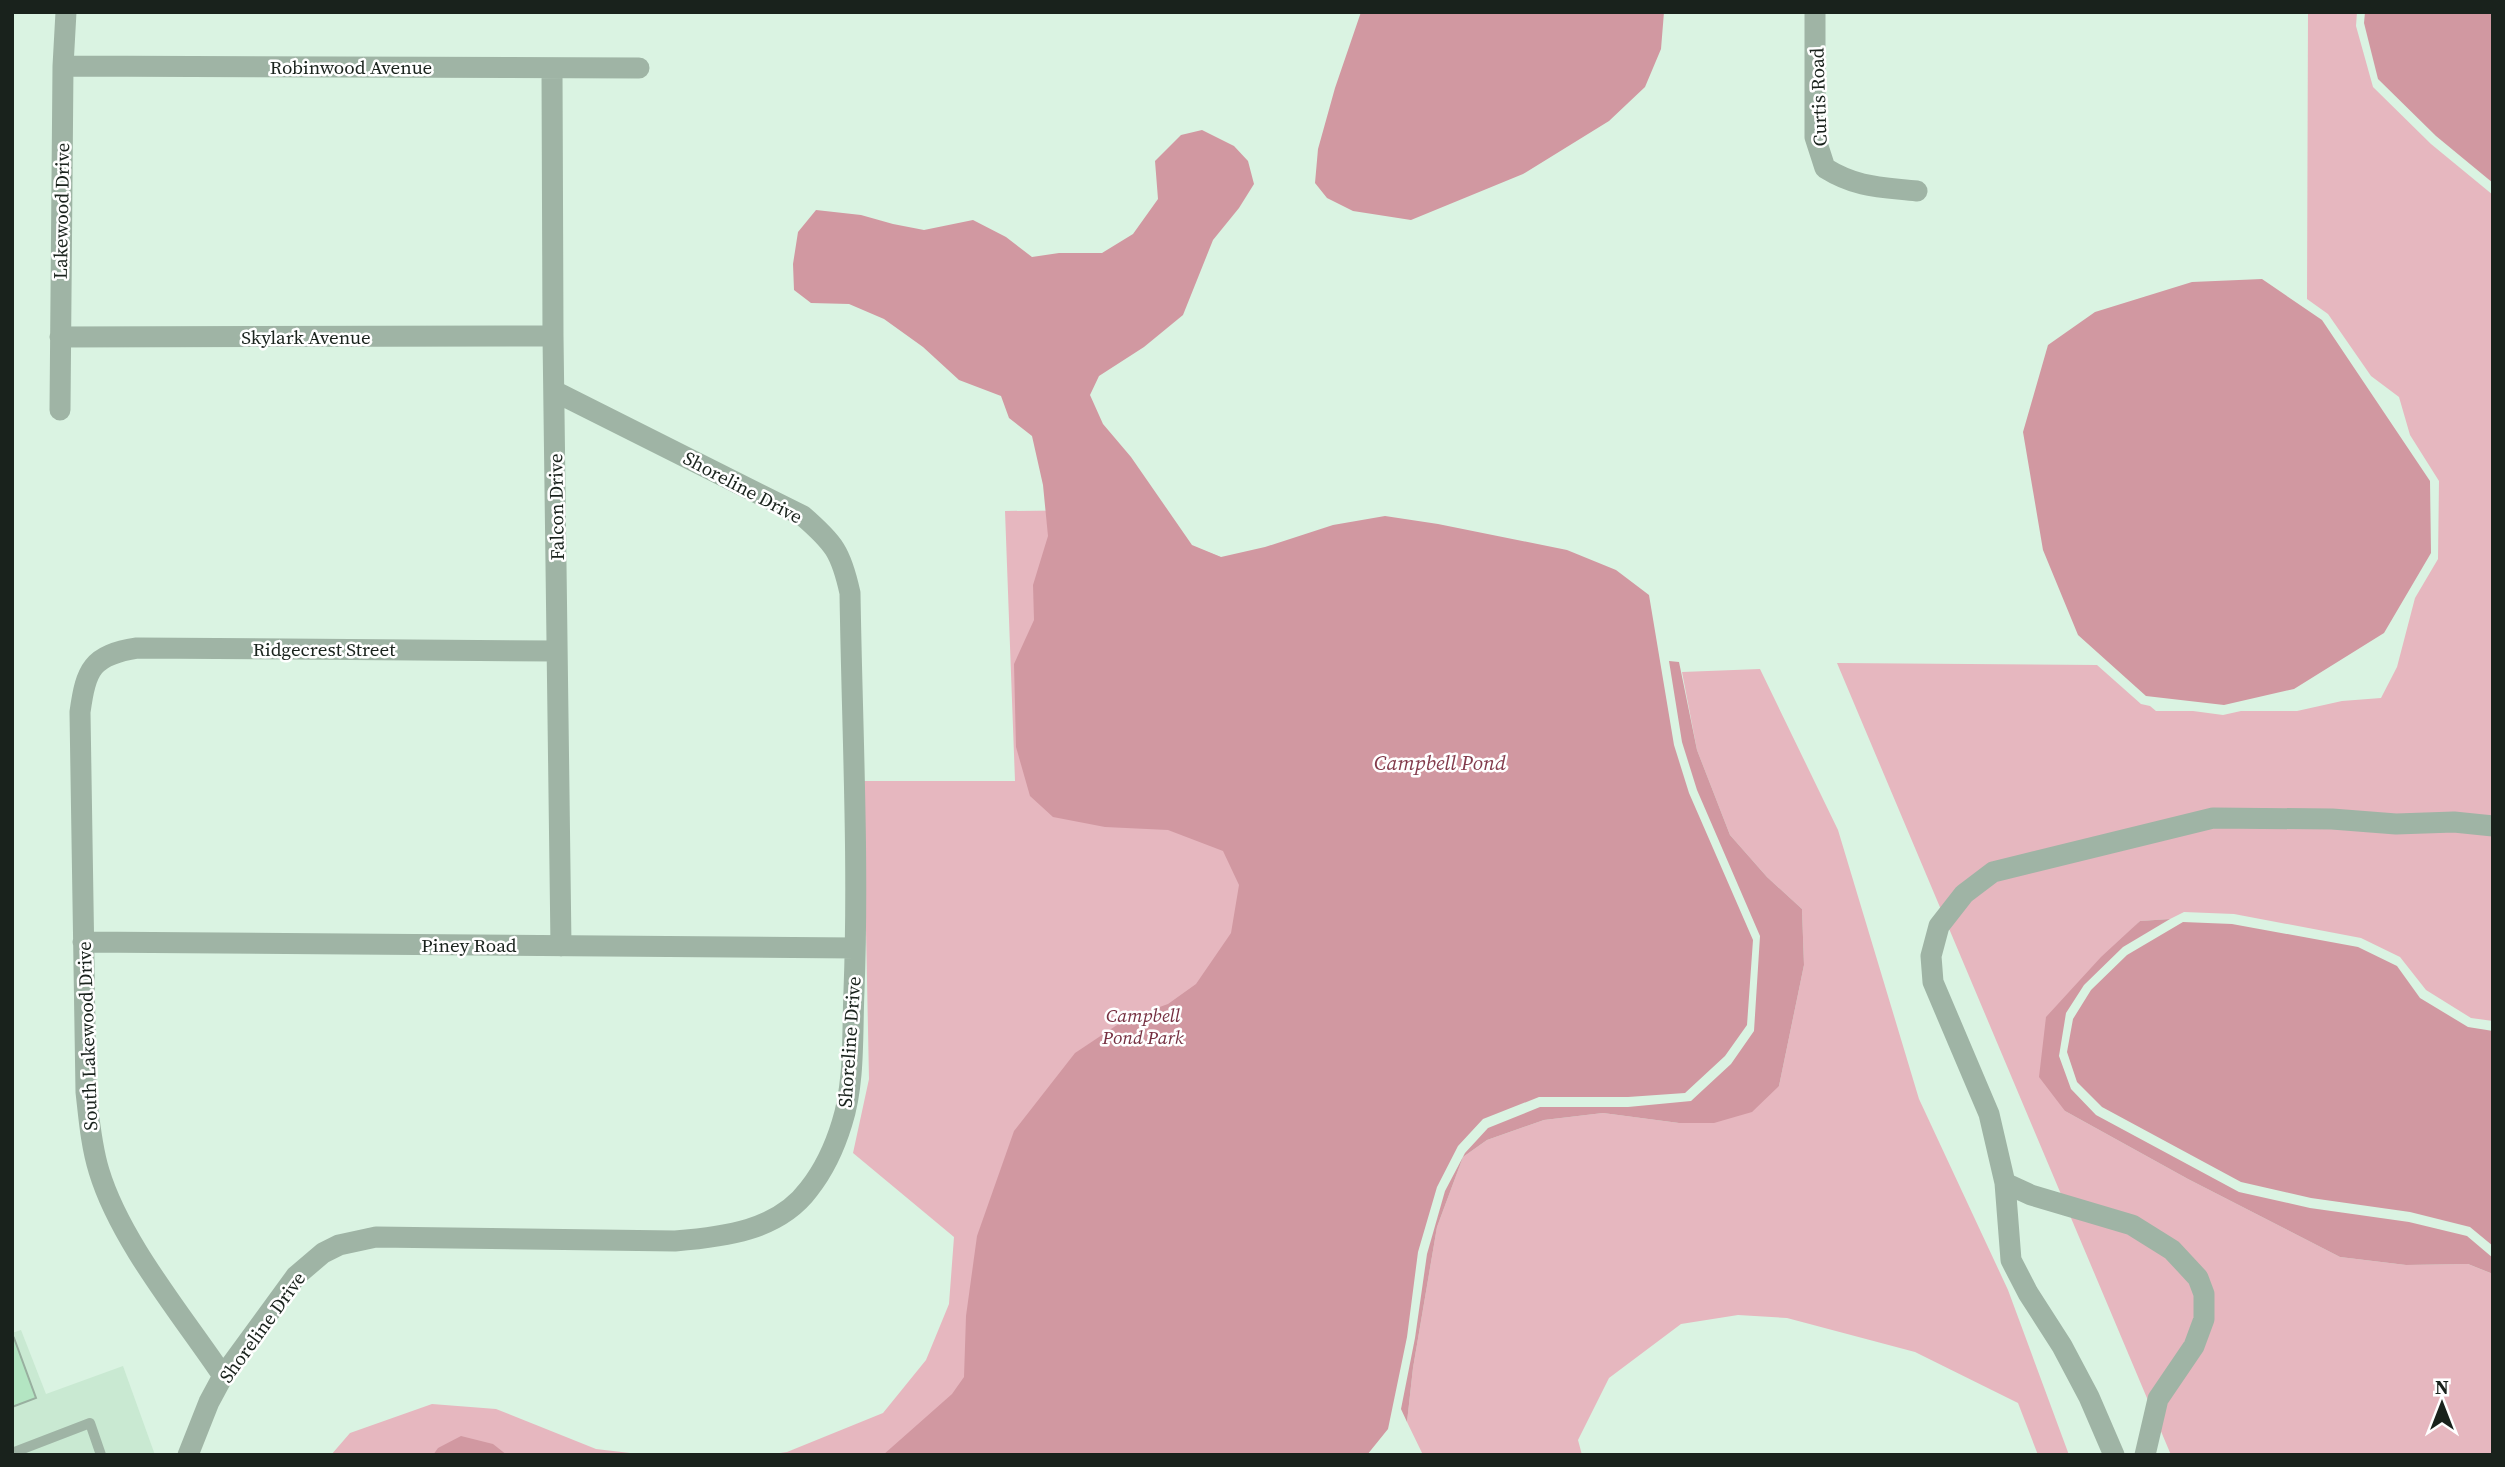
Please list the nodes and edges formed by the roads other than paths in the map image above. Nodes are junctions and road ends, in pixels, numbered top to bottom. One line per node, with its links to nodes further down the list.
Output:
1 (66, 12): 3 (street, Lakewood Drive)
2 (1815, 12): 6 (street, Curtis Road)
3 (63, 66): 4 (street, Robinwood Avenue); 8 (street, Lakewood Drive)
4 (552, 68): 5 (street, Robinwood Avenue); 7 (street, Falcon Drive)
5 (639, 68)
6 (1917, 191)
7 (553, 336): 8 (street, Skylark Avenue); 9 (street, Falcon Drive)
8 (60, 337): 10 (street, Lakewood Drive)
9 (554, 391): 11 (street, Falcon Drive); 16 (street, Shoreline Drive)
10 (60, 410)
11 (556, 651): 12 (street, Ridgecrest Street); 15 (street, Falcon Drive)
12 (96, 663): 14 (street, South Lakewood Drive)
13 (2493, 826): 17 (street)
14 (83, 942): 15 (street, Piney Road); 18 (street, South Lakewood Drive)
15 (561, 946): 16 (street, Piney Road)
16 (855, 948): 18 (street, Shoreline Drive)
17 (2005, 1183): 22 (street); 23 (street)
18 (223, 1376): 21 (street, Shoreline Drive)
19 (12, 1452): 20 (lane)
20 (101, 1455)
21 (188, 1455)
22 (2114, 1455)
23 (2145, 1455)

